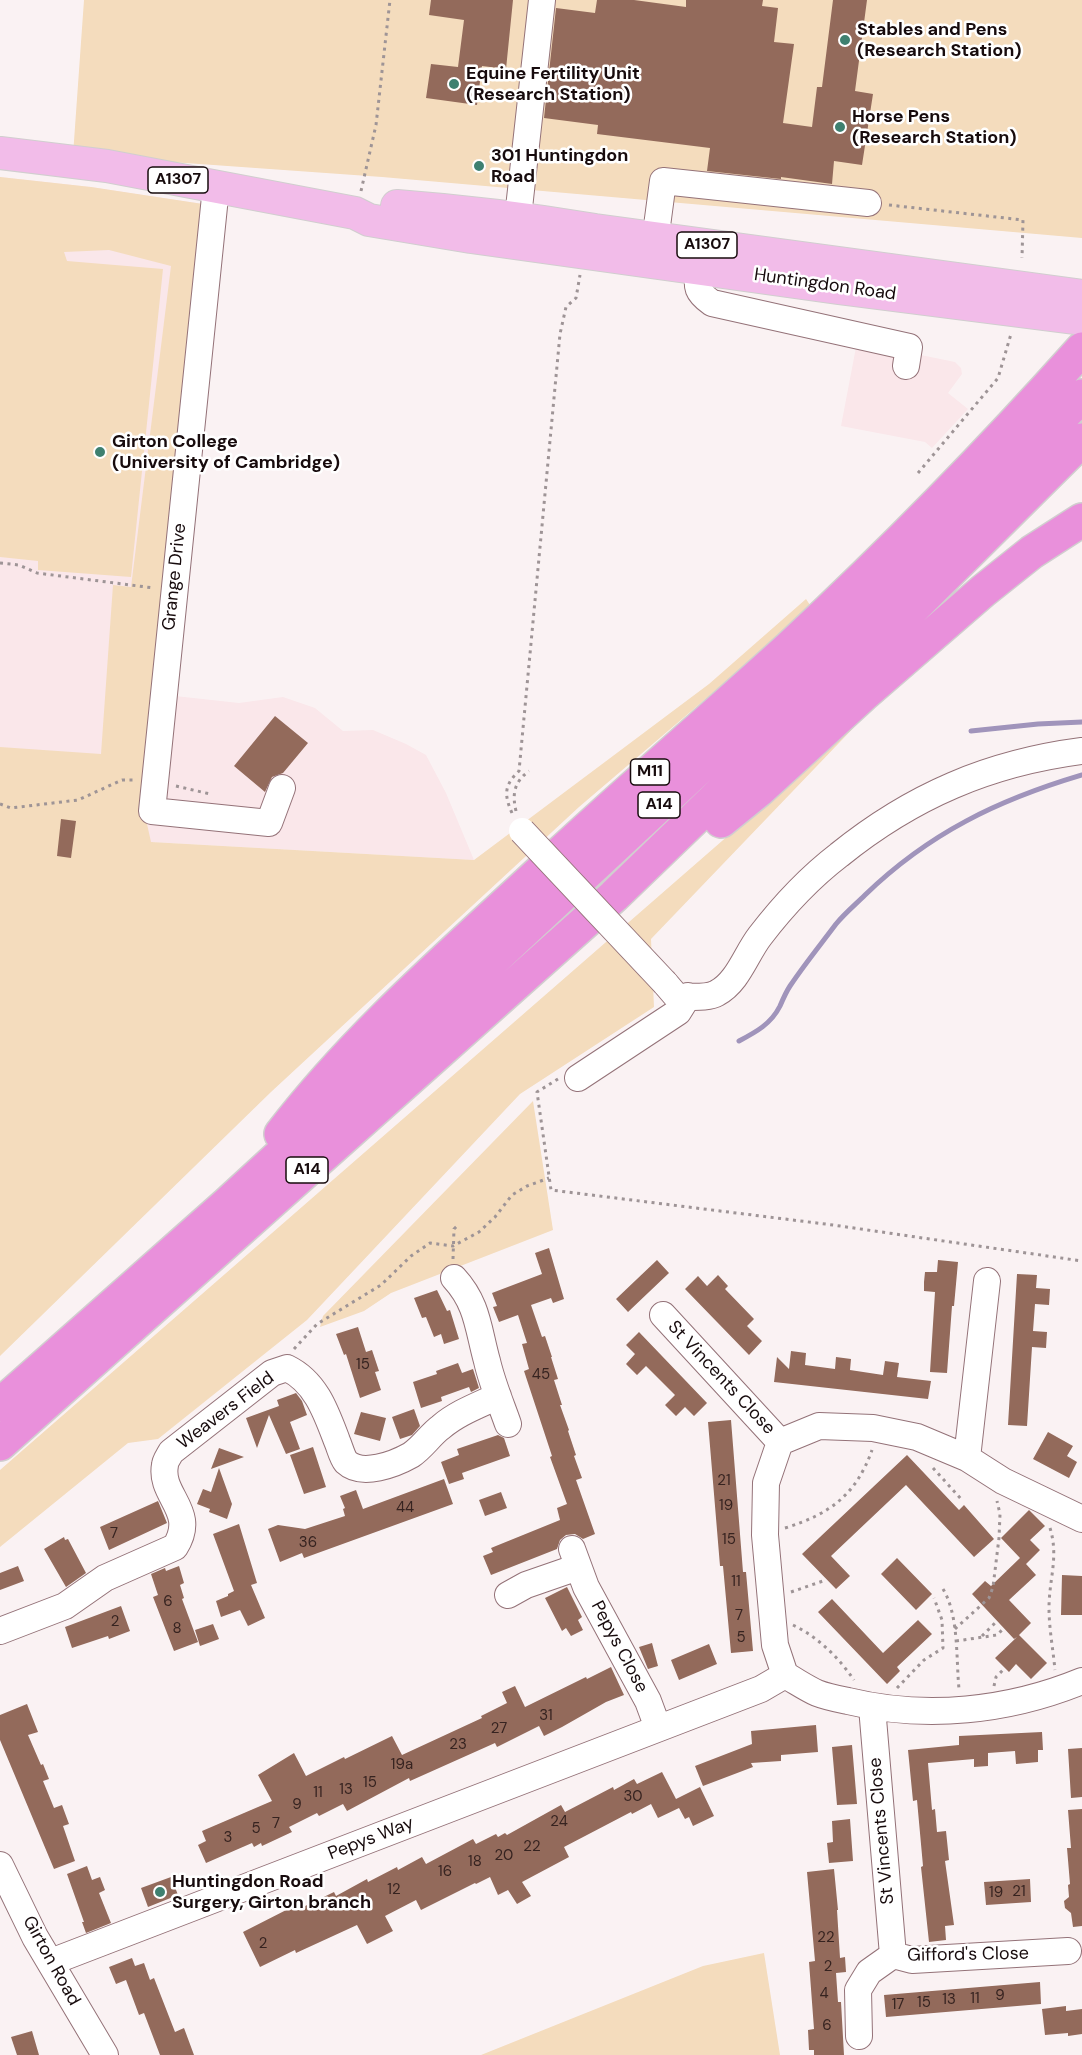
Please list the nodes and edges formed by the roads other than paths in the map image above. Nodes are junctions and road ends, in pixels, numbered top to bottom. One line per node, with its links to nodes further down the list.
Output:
1 (542, 0): 5 (street)
2 (0, 153): 3 (main road, Huntingdon Road / A1307)
3 (216, 187): 5 (main road, Huntingdon Road / A1307); 16 (street, Grange Drive)
4 (868, 203): 6 (street)
5 (517, 230): 6 (main road, Huntingdon Road / A1307); 6 (main road, Huntingdon Road / A1307)
6 (654, 249): 7 (main road, Huntingdon Road / A1307); 8 (main road, Huntingdon Road / A1307)
7 (699, 267): 8 (main road, Huntingdon Road / A1307); 11 (street)
8 (1064, 301): 9 (main road, Huntingdon Road / A1307)
9 (1082, 319)
10 (1082, 349): 21 (highway, M11)
11 (906, 366)
12 (1082, 396): 21 (highway, A14)
13 (1082, 440): 18 (highway, A14)
14 (1082, 520): 18 (highway, A14)
15 (1082, 751): 19 (street)
16 (282, 788)
17 (522, 831): 19 (street, bridge)
18 (614, 896): 29 (highway, A14)
19 (688, 996): 20 (street)
20 (570, 1077)
21 (227, 1204): 26 (highway, A14)
22 (454, 1278): 25 (street)
23 (987, 1281): 30 (street)
24 (663, 1315): 28 (street, St Vincents Close)
25 (498, 1396): 27 (street); 33 (street, Weavers Field)
26 (0, 1405)
27 (508, 1424)
28 (780, 1442): 30 (street, St Vincents Close); 34 (street, St Vincents Close)
29 (0, 1444)
30 (967, 1458): 31 (street, St Vincents Close)
31 (1079, 1510)
32 (508, 1595): 37 (street, Pepys Close)
33 (0, 1631)
34 (785, 1675): 36 (street); 37 (street)
35 (1082, 1681): 36 (street)
36 (872, 1707): 39 (street, St Vincents Close)
37 (658, 1728): 41 (street, Pepys Way)
38 (0, 1865): 41 (street, Girton Road)
39 (893, 1955): 40 (street, Gifford's Close); 42 (street, Gifford's Close)
40 (1060, 1957)
41 (51, 1962): 43 (street, Girton Road)
42 (859, 2036)
43 (105, 2055)

